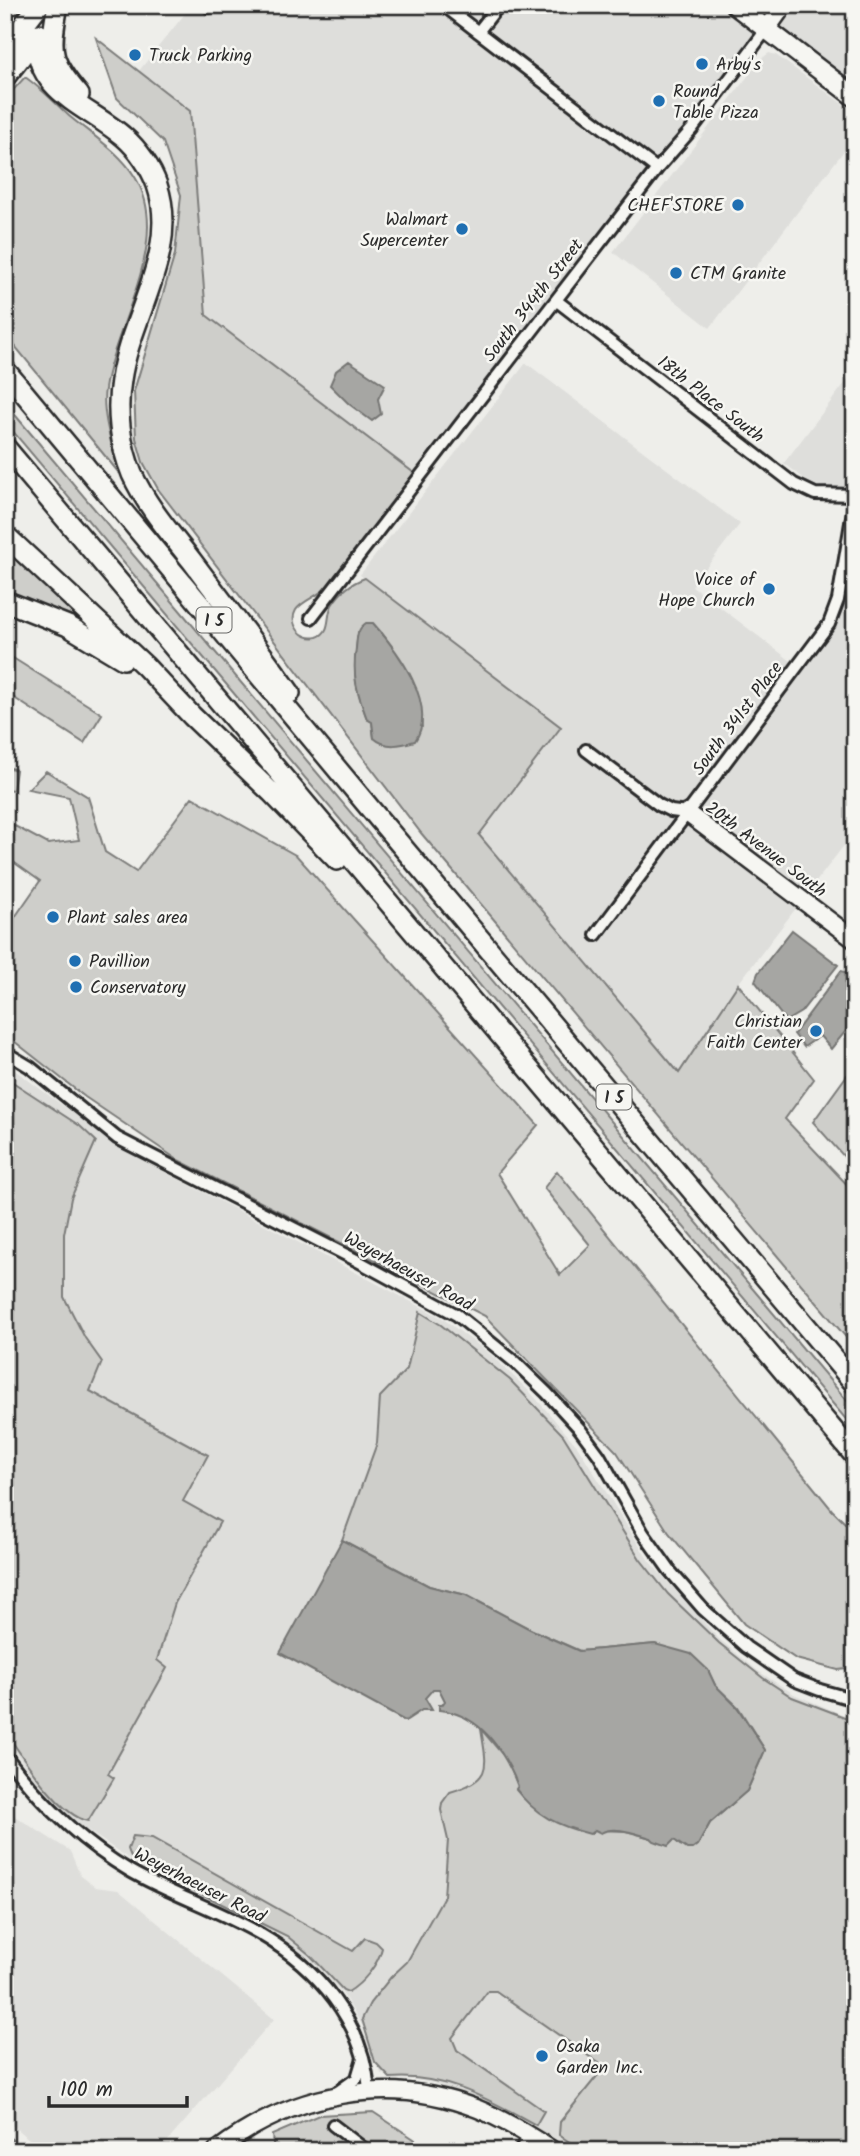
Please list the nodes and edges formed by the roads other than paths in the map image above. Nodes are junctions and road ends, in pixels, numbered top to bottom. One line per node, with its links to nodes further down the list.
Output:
1 (443, 5): 7 (street)
2 (499, 5): 7 (street)
3 (736, 5): 6 (main road)
4 (784, 5): 6 (street, South 344th Street)
5 (52, 7): 8 (highway); 9 (highway); 12 (highway)
6 (766, 30): 11 (main road); 13 (street, South 344th Street)
7 (478, 32): 13 (street)
8 (38, 35): 10 (highway); 12 (highway)
9 (5, 49)
10 (5, 77)
11 (855, 97)
12 (99, 119): 25 (highway)
13 (657, 169): 14 (street, South 344th Street)
14 (556, 301): 19 (street, 18th Place South); 22 (street, South 344th Street)
15 (5, 360): 17 (highway)
16 (5, 370): 17 (highway, I 5)
17 (55, 428): 25 (highway, I 5)
18 (5, 447): 29 (highway)
19 (855, 497): 26 (street, South 341st Place)
20 (5, 535): 23 (highway)
21 (5, 601): 23 (highway)
22 (311, 618)
23 (192, 716): 29 (highway)
24 (586, 750): 26 (street)
25 (373, 811): 31 (highway, I 5)
26 (687, 813): 27 (street, South 341st Place); 28 (street, 20th Avenue South)
27 (596, 935)
28 (855, 940)
29 (457, 986): 32 (highway)
30 (5, 1052): 33 (street, Weyerhaeuser Road)
31 (855, 1384)
32 (855, 1456)
33 (855, 1700)
34 (5, 1755): 35 (street, Weyerhaeuser Road)
35 (364, 2056): 36 (street, Weyerhaeuser Road); 37 (street)
36 (369, 2090): 37 (street); 39 (street)
37 (333, 2095): 40 (street)
38 (333, 2125): 41 (street)
39 (529, 2135): 42 (street); 43 (street)
40 (216, 2151)
41 (367, 2151)
42 (520, 2151)
43 (554, 2151)

